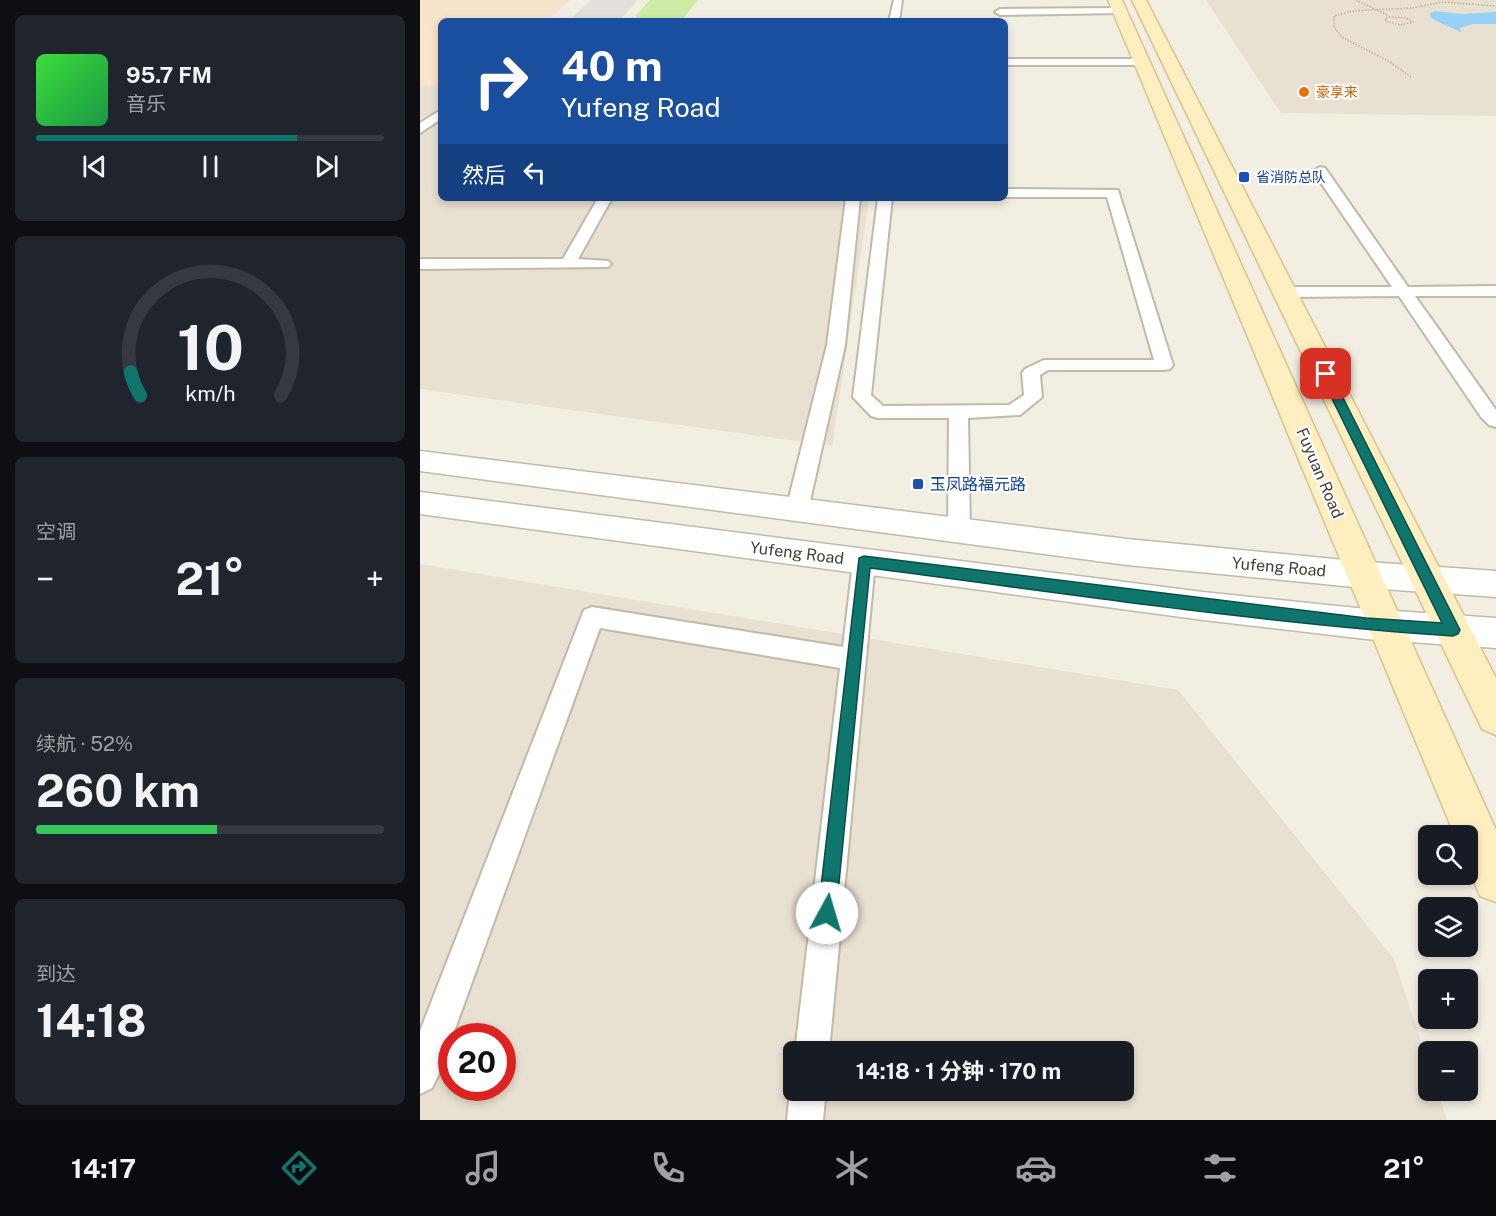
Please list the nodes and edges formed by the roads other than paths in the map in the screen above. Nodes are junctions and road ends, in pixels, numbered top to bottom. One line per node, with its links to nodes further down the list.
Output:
1 (898, 0): 5 (lane)
2 (999, 0): 4 (lane)
3 (1125, 4): 4 (lane); 7 (main road, Fuyuan Road); 19 (main road)
4 (1001, 16)
5 (895, 18)
6 (1008, 62): 7 (lane)
7 (1142, 62): 28 (main road, Fuyuan Road)
8 (438, 115): 9 (lane)
9 (420, 129)
10 (1320, 171): 20 (lane)
11 (1008, 193): 21 (lane)
12 (603, 201): 16 (lane)
13 (853, 201): 25 (lane)
14 (885, 201): 21 (lane)
15 (420, 264): 16 (lane)
16 (568, 264): 17 (lane)
17 (603, 264)
18 (1496, 291): 20 (lane)
19 (1285, 292): 20 (lane); 29 (main road)
20 (1404, 292): 22 (lane)
21 (958, 411): 26 (lane)
22 (1496, 421)
23 (420, 461): 25 (street, Yufeng Road)
24 (420, 503): 27 (street, Yufeng Road)
25 (797, 510): 26 (street, Yufeng Road)
26 (959, 531): 28 (street, Yufeng Road)
27 (864, 562): 31 (street, Yufeng Road); 34 (lane)
28 (1364, 574): 29 (street, Yufeng Road); 31 (main road, Fuyuan Road)
29 (1428, 579): 30 (street, Yufeng Road); 32 (main road)
30 (1496, 584)
31 (1386, 626): 32 (street, Yufeng Road); 36 (main road, Fuyuan Road)
32 (1453, 630): 33 (street, Yufeng Road); 35 (main road)
33 (1496, 633)
34 (854, 660): 37 (lane); 38 (lane)
35 (1496, 717)
36 (1496, 880)
37 (813, 1041)
38 (420, 1076)
39 (807, 1101): 40 (lane)
40 (805, 1120)

